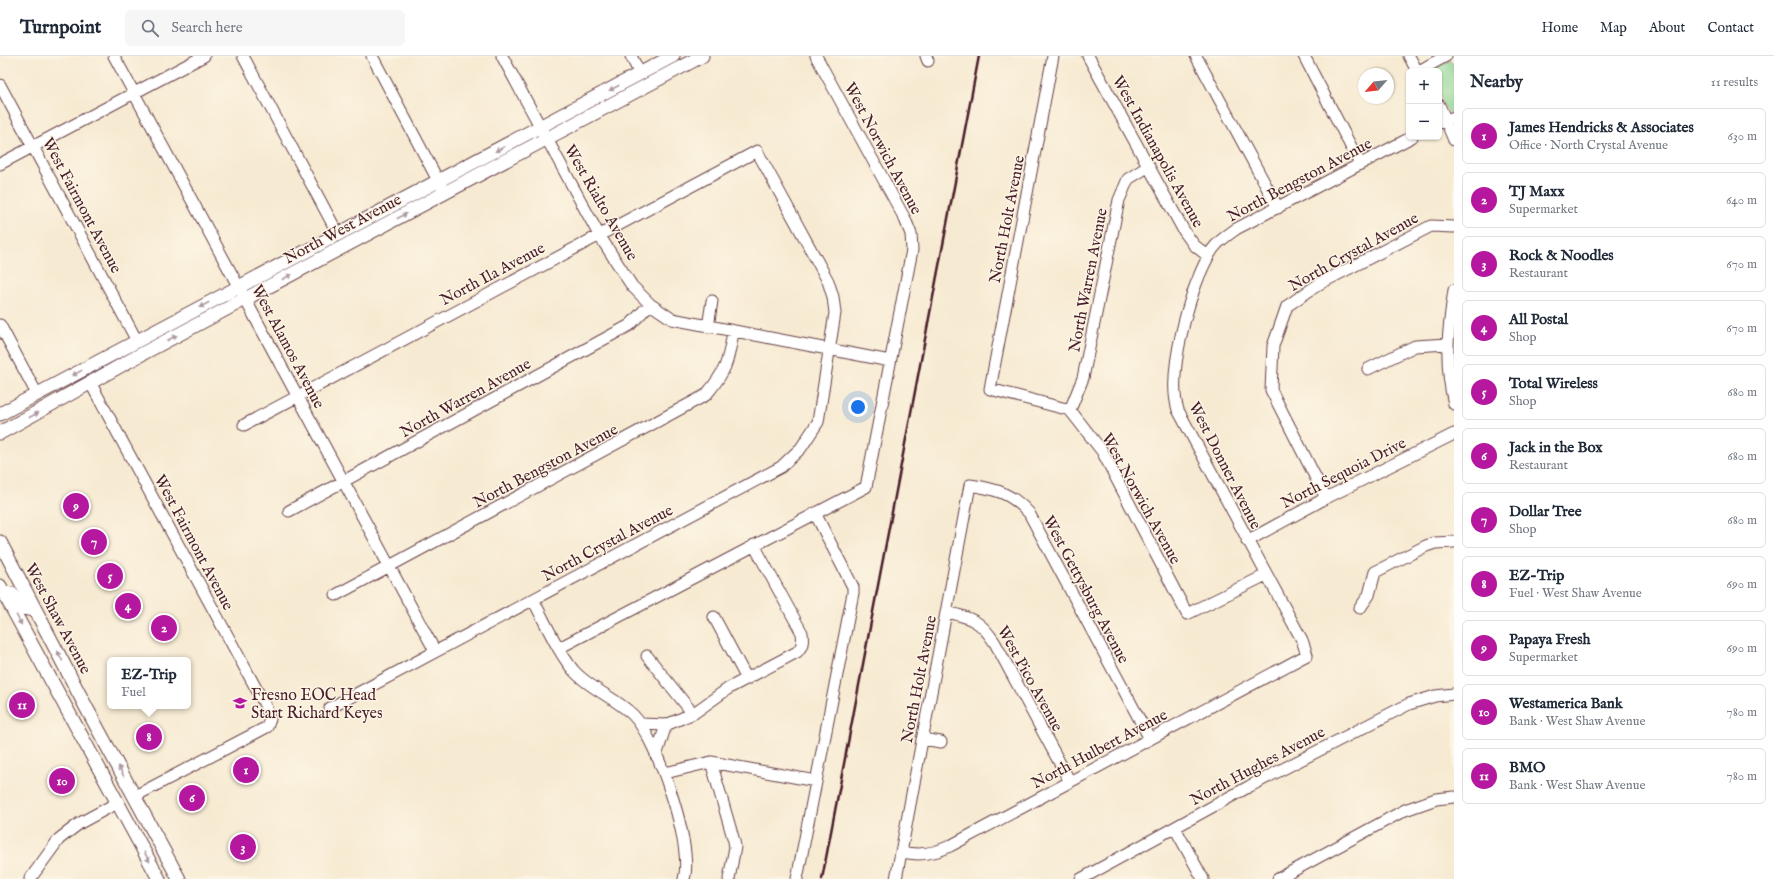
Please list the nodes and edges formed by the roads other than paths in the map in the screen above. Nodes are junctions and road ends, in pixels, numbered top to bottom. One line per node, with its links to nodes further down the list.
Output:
1 (114, 56): 20 (street, West Alamos Avenue)
2 (204, 56): 20 (street)
3 (242, 56): 34 (street)
4 (372, 56): 30 (street)
5 (502, 56): 22 (street, West Rialto Avenue)
6 (631, 56): 18 (street)
7 (673, 56): 18 (main road, North West Avenue)
8 (702, 56): 23 (main road, North West Avenue)
9 (816, 56): 49 (street, West Norwich Avenue)
10 (1053, 56): 55 (street, North Holt Avenue)
11 (1088, 56): 29 (street, West Indianapolis Avenue)
12 (1196, 56): 32 (street)
13 (1304, 56): 28 (street)
14 (1409, 56): 16 (street)
15 (1446, 56): 17 (street)
16 (1416, 68)
17 (1424, 68)
18 (640, 74): 22 (main road, North West Avenue, one-way to 22)
19 (0, 85): 26 (street, West Fairmont Avenue)
20 (133, 93): 26 (street); 37 (street, West Alamos Avenue)
21 (1446, 120): 25 (street)
22 (540, 127): 23 (street, West Rialto Avenue); 30 (main road, North West Avenue, one-way to 30)
23 (547, 139): 31 (main road, North West Avenue); 35 (street, West Rialto Avenue)
24 (1406, 140): 28 (street, North Bengston Avenue)
25 (1454, 140)
26 (33, 146): 27 (street); 46 (street, West Fairmont Avenue)
27 (0, 164)
28 (1360, 164): 32 (street, North Bengston Avenue)
29 (1149, 166): 36 (street, West Indianapolis Avenue); 55 (street, North Warren Avenue)
30 (438, 181): 31 (street); 34 (main road, North West Avenue)
31 (445, 194): 39 (main road, North West Avenue, one-way to 31)
32 (1278, 208): 36 (street, North Bengston Avenue)
33 (1454, 227): 62 (street, North Crystal Avenue)
34 (338, 234): 37 (main road, North West Avenue)
35 (599, 235): 41 (street, West Rialto Avenue); 48 (street, North Ila Avenue); 53 (street, North Ila Avenue)
36 (1208, 256): 65 (street, West Donner Avenue)
37 (238, 287): 39 (street, West Alamos Avenue); 44 (main road, North West Avenue, one-way to 44)
38 (1454, 290): 47 (street)
39 (245, 299): 51 (main road, North West Avenue, one-way to 39); 53 (street, West Alamos Avenue)
40 (712, 301): 43 (street)
41 (650, 304): 43 (street, West Rialto Avenue); 60 (street, North Warren Avenue)
42 (0, 325): 52 (street)
43 (708, 327): 45 (street, West Rialto Avenue)
44 (161, 328): 46 (main road, North West Avenue); 51 (main road)
45 (733, 332): 48 (street, West Rialto Avenue); 69 (street, North Bengston Avenue)
46 (137, 341): 52 (main road, North West Avenue, one-way to 52)
47 (1447, 344): 50 (street); 54 (street)
48 (828, 348): 49 (street, West Rialto Avenue); 73 (street, North Crystal Avenue)
49 (890, 361): 64 (street)
50 (1368, 369)
51 (90, 382): 58 (main road, North West Avenue, one-way to 51); 99 (street, West Fairmont Avenue)
52 (37, 394): 56 (main road, North West Avenue)
53 (297, 396): 57 (street, North Ila Avenue); 60 (street, West Alamos Avenue)
54 (1454, 404)
55 (1070, 410): 70 (street, West Norwich Avenue)
56 (0, 414)
57 (244, 425)
58 (0, 433)
59 (1454, 434): 62 (street, North Sequoia Drive)
60 (343, 482): 63 (street, North Warren Avenue); 69 (street, West Alamos Avenue)
61 (970, 485): 76 (street, North Holt Avenue); 91 (street, West Gettysburg Avenue)
62 (1326, 498): 65 (street, North Sequoia Drive)
63 (289, 511)
64 (815, 513): 68 (street); 97 (street)
65 (1247, 541): 70 (street, West Donner Avenue)
66 (0, 542): 75 (main road, West Shaw Avenue)
67 (1454, 542): 74 (street)
68 (754, 545): 79 (street); 83 (street)
69 (390, 567): 72 (street, North Bengston Avenue); 80 (street, West Alamos Avenue)
70 (1266, 576): 81 (street, West Donner Avenue)
71 (2, 589): 75 (main road); 78 (main road, one-way to 78)
72 (336, 595)
73 (533, 600): 79 (street); 80 (street, North Crystal Avenue)
74 (1360, 608)
75 (36, 610): 85 (main road, West Shaw Avenue, one-way to 75)
76 (947, 612): 90 (street, North Holt Avenue); 98 (street, West Pico Avenue)
77 (714, 618): 83 (street)
78 (31, 643): 85 (main road); 92 (main road)
79 (559, 648): 88 (street)
80 (435, 651): 86 (street, North Crystal Avenue)
81 (1307, 655): 91 (street, North Hulbert Avenue)
82 (647, 656): 87 (street)
83 (747, 679): 87 (street)
84 (1454, 694): 102 (street, North Hughes Avenue)
85 (86, 707): 99 (main road, West Shaw Avenue, one-way to 85)
86 (330, 708)
87 (694, 713): 89 (street)
88 (641, 724): 89 (street); 94 (street)
89 (666, 725): 94 (street)
90 (922, 739): 93 (street); 104 (street, North Holt Avenue)
91 (1150, 739): 98 (street, North Hulbert Avenue)
92 (85, 741): 99 (main road); 101 (main road)
93 (941, 742)
94 (656, 756): 96 (street)
95 (711, 762): 96 (street); 97 (street); 110 (street)
96 (665, 773): 109 (street)
97 (816, 781): 111 (street)
98 (1070, 782): 104 (street, North Hulbert Avenue)
99 (135, 796): 103 (main road, West Shaw Avenue)
100 (1454, 797): 115 (street)
101 (117, 803): 103 (main road); 106 (street); 107 (main road, one-way to 107)
102 (1175, 828): 105 (street, North Hughes Avenue); 114 (street)
103 (160, 844): 108 (main road, West Shaw Avenue)
104 (902, 852): 112 (street, North Holt Avenue)
105 (1099, 875): 113 (street, North Hughes Avenue)
106 (30, 879)
107 (159, 879)
108 (179, 879)
109 (684, 879)
110 (729, 879)
111 (797, 879)
112 (896, 879)
113 (1080, 879)
114 (1203, 879)
115 (1278, 879)

